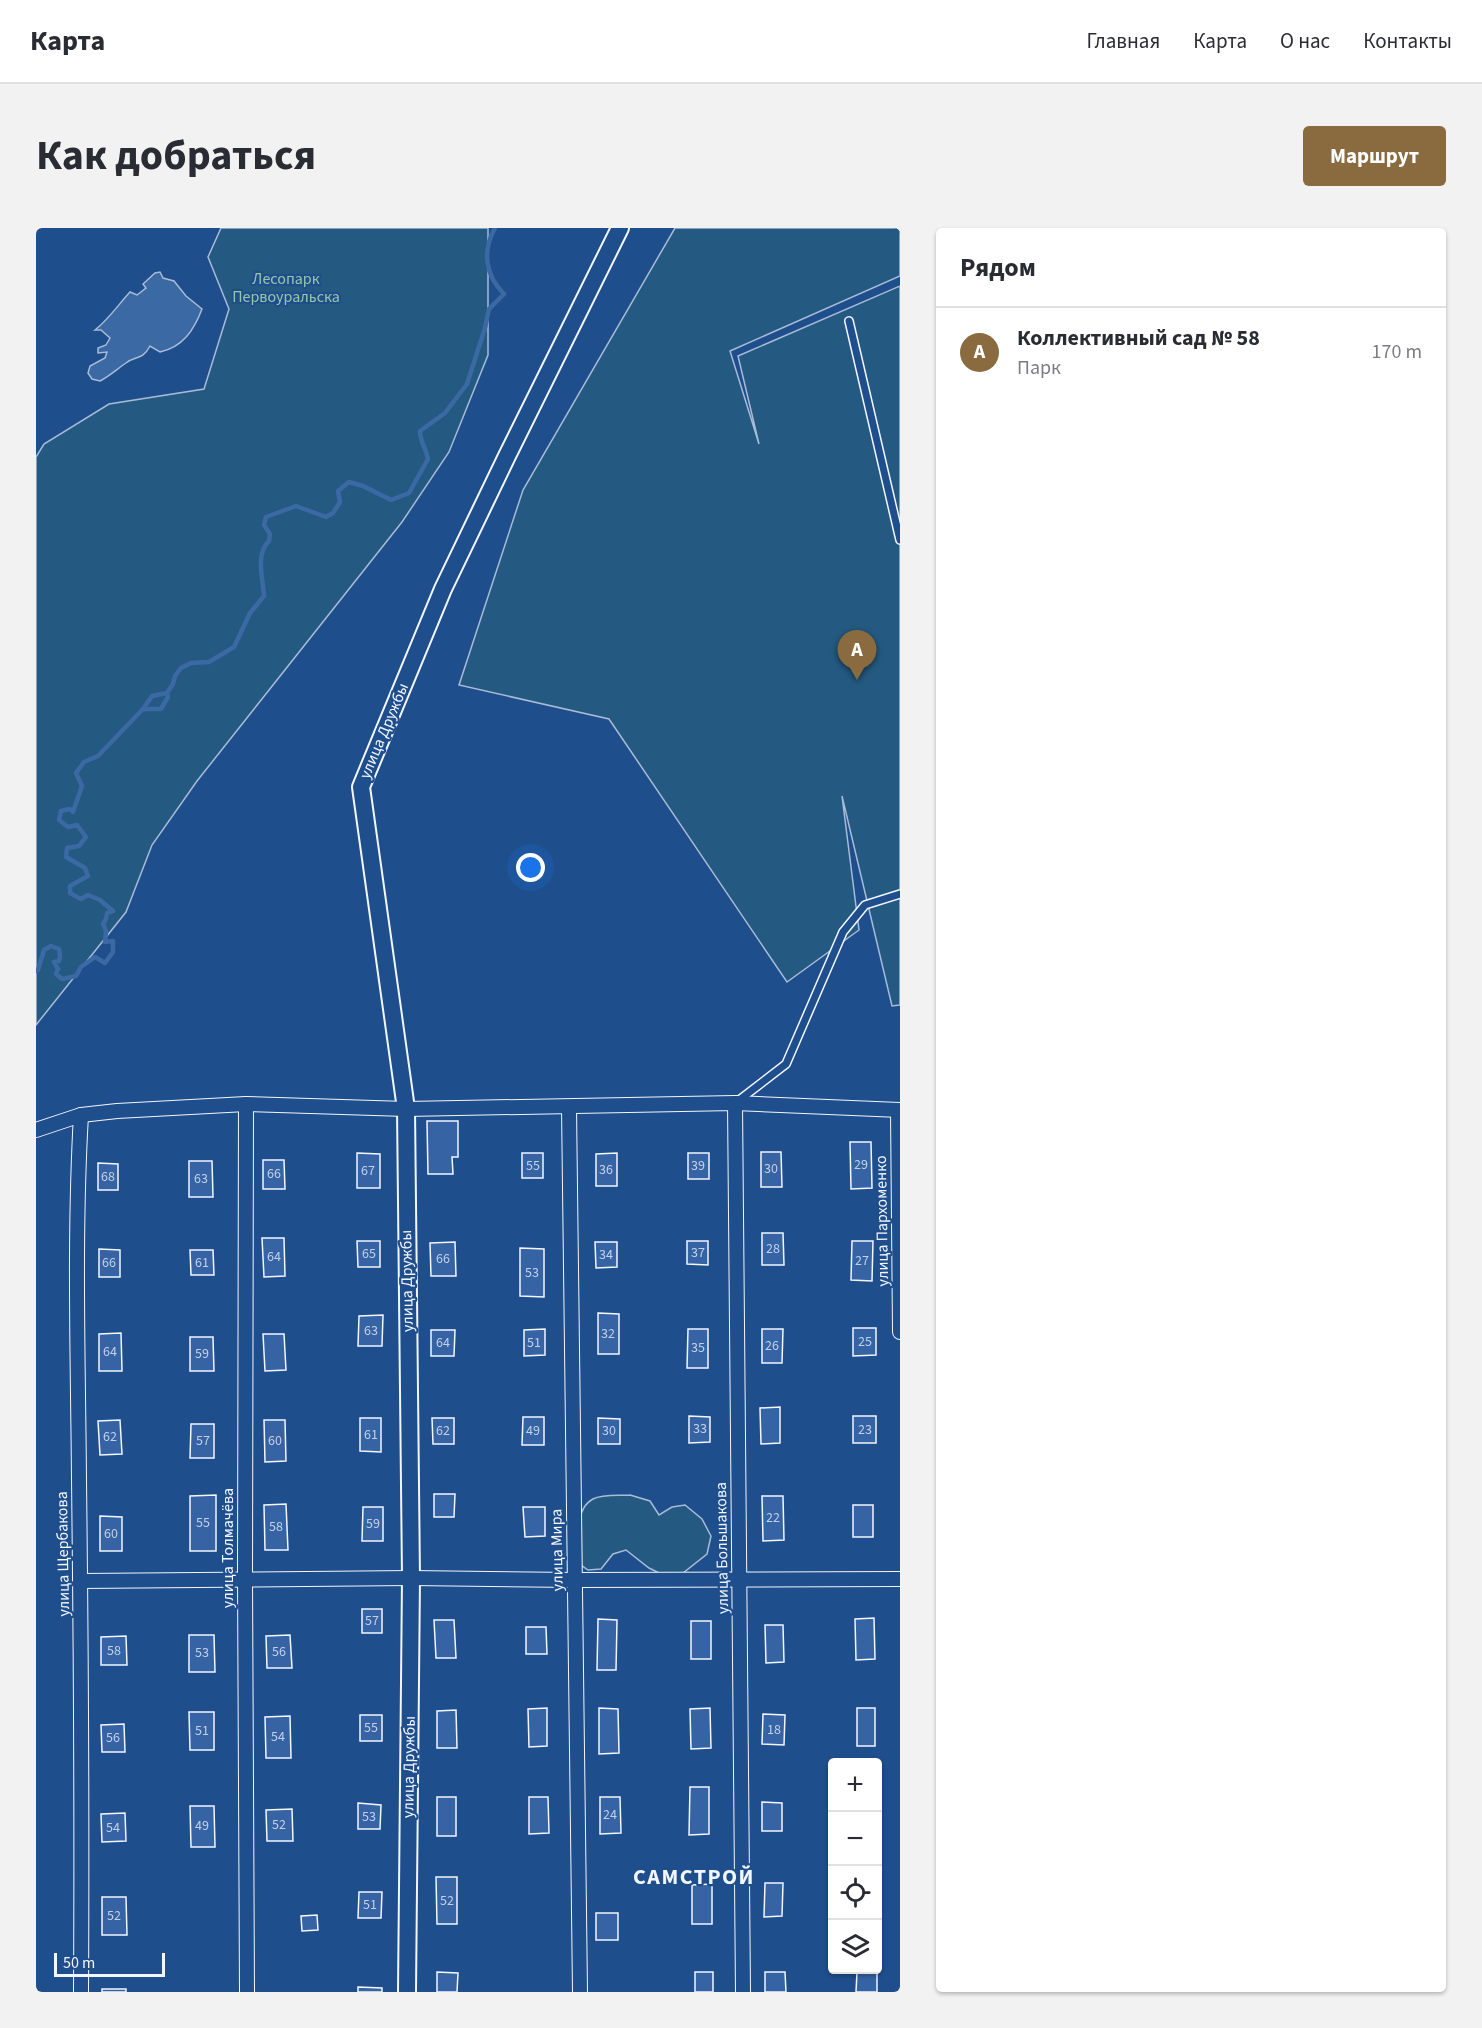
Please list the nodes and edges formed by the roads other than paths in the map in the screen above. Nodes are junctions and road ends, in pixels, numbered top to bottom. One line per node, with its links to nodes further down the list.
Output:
1 (620, 228): 8 (street, улица Дружбы)
2 (849, 321): 3 (lane)
3 (900, 540)
4 (900, 894): 6 (lane)
5 (246, 1104): 8 (street); 10 (street); 14 (street, улица Толмачёва)
6 (735, 1104): 7 (street); 9 (street); 15 (street, улица Большакова)
7 (569, 1107): 8 (street); 17 (street, улица Мира)
8 (406, 1108): 13 (street, улица Дружбы)
9 (899, 1110): 12 (street, улица Пархоменко)
10 (81, 1115): 11 (street); 18 (street, улица Щербакова)
11 (36, 1130)
12 (900, 1332)
13 (411, 1578): 14 (street); 17 (street); 21 (street, улица Дружбы)
14 (245, 1579): 18 (street); 20 (street, улица Толмачёва)
15 (739, 1579): 16 (street); 17 (street); 23 (street, улица Большакова)
16 (900, 1579)
17 (574, 1580): 22 (street, улица Мира)
18 (80, 1581): 19 (street, улица Щербакова)
19 (81, 1992)
20 (247, 1992)
21 (407, 1992)
22 (580, 1992)
23 (743, 1992)

